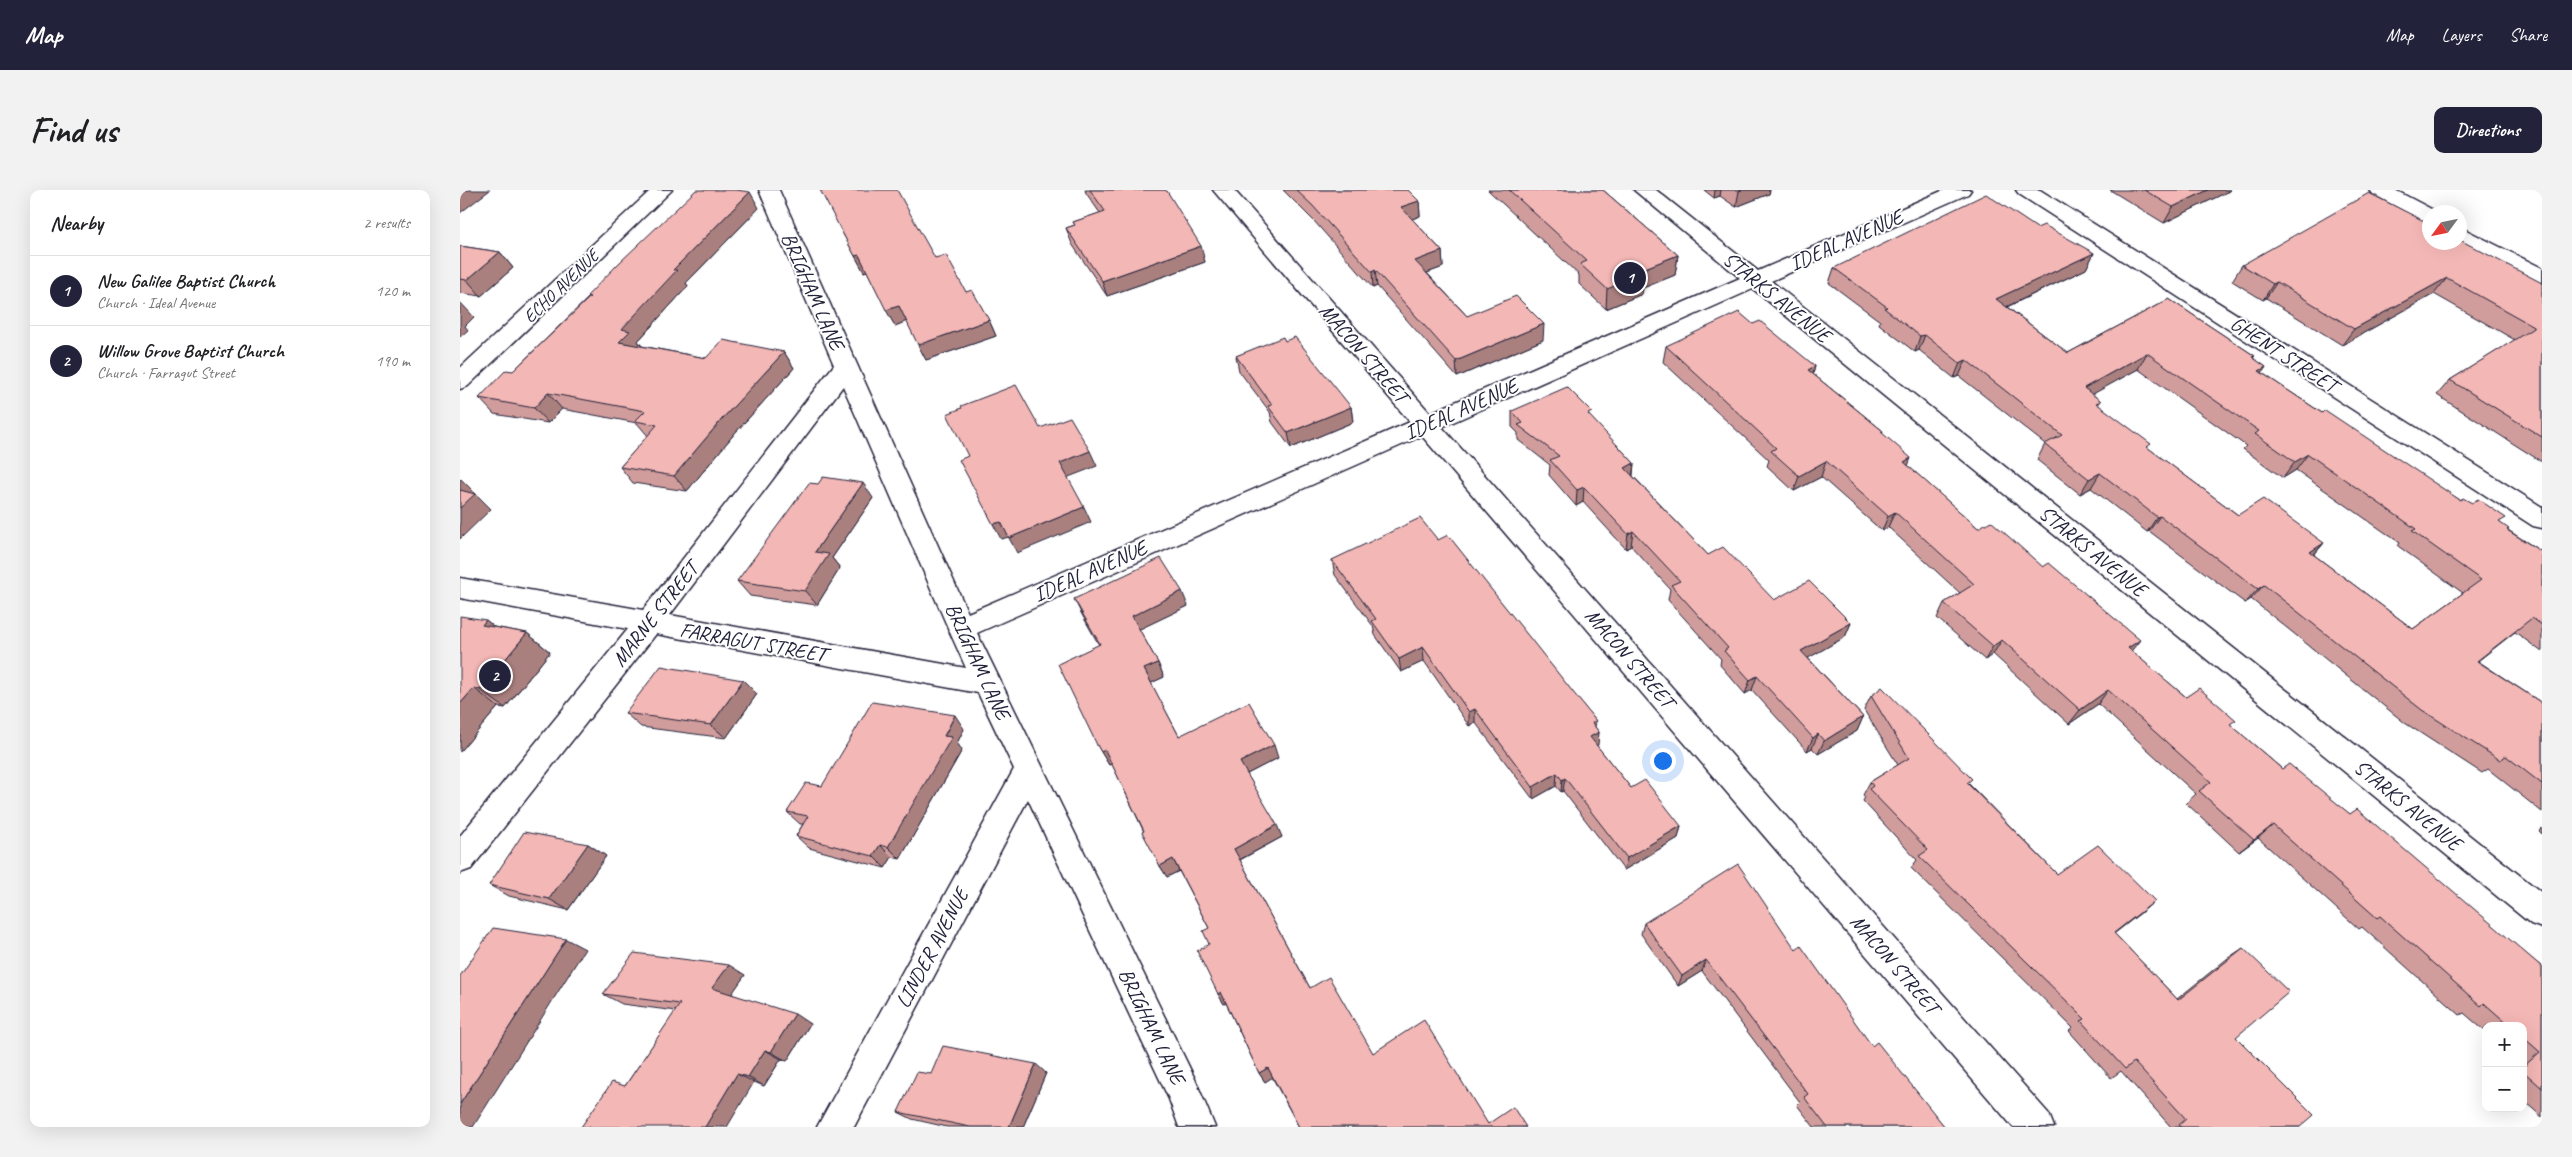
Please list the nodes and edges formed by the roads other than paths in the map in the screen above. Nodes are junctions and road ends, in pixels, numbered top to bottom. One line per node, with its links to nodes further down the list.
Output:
1 (662, 190): 13 (street, ECHO AVENUE)
2 (769, 190): 12 (street, BRIGHAM LANE)
3 (1223, 190): 14 (street, MACON STREET)
4 (1644, 190): 11 (street, STARKS AVENUE)
5 (1961, 190): 11 (street, IDEAL AVENUE)
6 (2026, 190): 15 (street, GHENT STREET)
7 (2380, 190): 8 (street)
8 (2422, 213)
9 (2467, 237): 10 (street)
10 (2542, 277)
11 (1756, 280): 14 (street, IDEAL AVENUE); 22 (street, STARKS AVENUE)
12 (846, 366): 17 (street, MARNE STREET); 18 (street, BRIGHAM LANE)
13 (460, 381)
14 (1426, 424): 18 (street, IDEAL AVENUE); 25 (street, MACON STREET)
15 (2542, 519)
16 (460, 588): 17 (street, FARRAGUT STREET)
17 (649, 623): 19 (street, FARRAGUT STREET); 21 (street, MARNE STREET)
18 (961, 628): 19 (street, BRIGHAM LANE)
19 (987, 683): 20 (street, BRIGHAM LANE)
20 (1029, 769): 23 (street, LINDER AVENUE); 24 (street, BRIGHAM LANE)
21 (460, 859)
22 (2542, 913)
23 (835, 1127)
24 (1197, 1127)
25 (2036, 1127)

